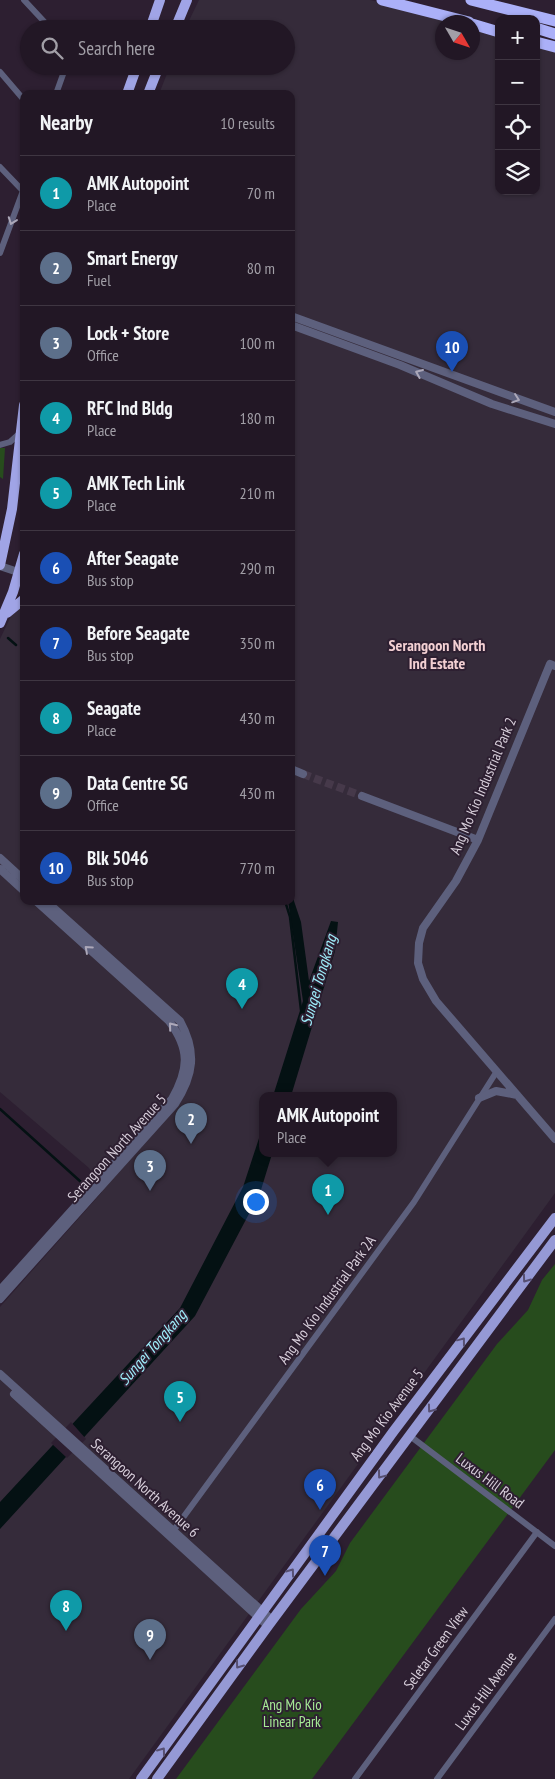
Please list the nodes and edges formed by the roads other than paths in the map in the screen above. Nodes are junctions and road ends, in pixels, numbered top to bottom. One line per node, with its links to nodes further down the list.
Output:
1 (24, 0): 9 (street)
2 (160, 0): 10 (highway)
3 (186, 0): 11 (highway)
4 (382, 0): 7 (highway)
5 (463, 0): 8 (highway)
6 (471, 0): 12 (highway)
7 (440, 15)
8 (502, 15)
9 (43, 20)
10 (153, 20)
11 (178, 20)
12 (555, 21)
13 (480, 26): 15 (highway)
14 (540, 29): 16 (highway)
15 (495, 31)
16 (555, 34)
17 (540, 43): 18 (highway)
18 (555, 47)
19 (0, 72): 26 (street)
20 (63, 75): 23 (street)
21 (134, 75): 24 (highway)
22 (155, 75): 25 (highway)
23 (57, 90)
24 (128, 90)
25 (150, 90)
26 (20, 95)
27 (0, 167): 28 (street)
28 (20, 187)
29 (20, 198): 30 (street, one-way to 30)
30 (0, 253)
31 (295, 317): 33 (street, one-way to 33)
32 (295, 326): 34 (street, one-way to 32)
33 (555, 412)
34 (555, 424)
35 (20, 433): 37 (street)
36 (20, 441): 38 (highway)
37 (0, 445)
38 (0, 566): 39 (street)
39 (20, 573)
40 (20, 575): 42 (highway)
41 (20, 604): 42 (highway)
42 (2, 620)
43 (555, 666): 47 (street, Ang Mo Kio Industrial Park 2)
44 (295, 771): 45 (street)
45 (303, 774)
46 (362, 796): 47 (street)
47 (478, 840): 54 (street, Ang Mo Kio Industrial Park 2)
48 (0, 858): 50 (street)
49 (0, 869): 51 (street)
50 (20, 876)
51 (20, 887)
52 (40, 905): 60 (street, Serangoon North Avenue 5, one-way to 52)
53 (50, 905): 61 (street, Serangoon North Avenue 5)
54 (498, 1071): 55 (street, Ang Mo Kio Industrial Park 2); 56 (street, Ang Mo Kio Industrial Park 2A)
55 (517, 1095): 56 (street); 57 (street, Ang Mo Kio Industrial Park 2)
56 (479, 1098): 69 (street, Ang Mo Kio Industrial Park 2A)
57 (555, 1138)
58 (555, 1218): 63 (main road, Ang Mo Kio Avenue 5, one-way to 58)
59 (555, 1240): 65 (main road, Ang Mo Kio Avenue 5, one-way to 65)
60 (0, 1290)
61 (0, 1299)
62 (0, 1374): 66 (street, Serangoon North Avenue 6)
63 (433, 1380): 65 (main road); 71 (main road, Ang Mo Kio Avenue 5, one-way to 63)
64 (0, 1381): 66 (street, Serangoon North Avenue 6)
65 (451, 1381): 67 (main road, Ang Mo Kio Avenue 5, one-way to 67)
66 (50, 1423): 69 (street, Serangoon North Avenue 6)
67 (410, 1436): 68 (street, Luxus Hill Road); 73 (main road, Ang Mo Kio Avenue 5, one-way to 73)
68 (537, 1532): 70 (street, Luxus Hill Road); 76 (street, Seletar Green View)
69 (171, 1534): 71 (street, Serangoon North Avenue 6)
70 (555, 1546)
71 (260, 1614): 73 (street, Serangoon North Avenue 6); 74 (main road, Ang Mo Kio Avenue 5, one-way to 71)
72 (555, 1619): 77 (street, Luxus Hill Avenue)
73 (270, 1623): 75 (main road, Ang Mo Kio Avenue 5, one-way to 75)
74 (142, 1779)
75 (157, 1779)
76 (355, 1779)
77 (437, 1779)

